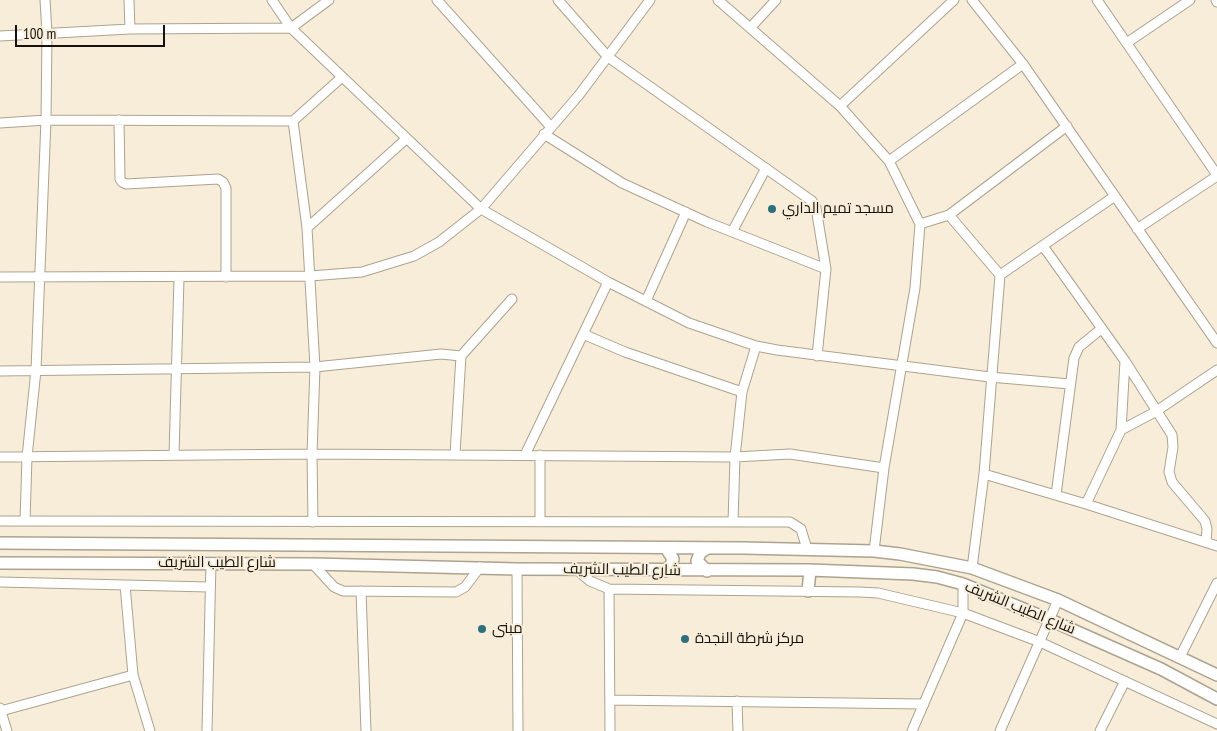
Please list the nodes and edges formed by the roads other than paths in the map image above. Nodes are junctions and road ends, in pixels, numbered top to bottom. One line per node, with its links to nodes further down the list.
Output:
1 (45, 0): 17 (street)
2 (129, 0): 16 (street)
3 (272, 0): 15 (street)
4 (328, 0): 15 (street)
5 (437, 0): 29 (street)
6 (558, 0): 20 (street)
7 (650, 0): 20 (street)
8 (718, 0): 14 (street)
9 (776, 0): 14 (street)
10 (954, 0): 23 (street)
11 (972, 0): 21 (street)
12 (1098, 0): 19 (street)
13 (1190, 0): 19 (street)
14 (751, 27): 23 (street)
15 (291, 28): 16 (street); 22 (street)
16 (130, 29): 17 (street)
17 (47, 33): 18 (street); 24 (street)
18 (0, 36)
19 (1128, 42): 34 (street)
20 (608, 57): 29 (street); 33 (street)
21 (1023, 64): 28 (street); 32 (street)
22 (341, 78): 26 (street); 31 (street)
23 (840, 106): 32 (street)
24 (46, 120): 25 (street); 27 (street); 49 (street)
25 (119, 120): 26 (street); 46 (street)
26 (293, 122): 40 (street)
27 (0, 123)
28 (1067, 126): 35 (street); 38 (street)
29 (551, 127): 30 (street)
30 (544, 134): 36 (street); 37 (street)
31 (406, 139): 36 (street); 40 (street)
32 (889, 161): 39 (street)
33 (766, 168): 42 (street); 44 (street)
34 (1217, 176): 41 (street)
35 (1114, 196): 41 (street); 43 (street)
36 (481, 209): 47 (street); 51 (street)
37 (686, 212): 42 (street); 53 (street)
38 (949, 215): 39 (street); 45 (street)
39 (920, 224): 61 (street)
40 (307, 228): 47 (street)
41 (1137, 229): 56 (street)
42 (732, 232): 44 (street)
43 (1042, 246): 45 (street); 54 (street)
44 (826, 269): 59 (street)
45 (1000, 275): 67 (street)
46 (226, 276): 47 (street); 50 (street)
47 (310, 276): 62 (street)
48 (0, 277): 49 (street)
49 (39, 278): 50 (street); 64 (street)
50 (178, 278): 63 (street)
51 (608, 282): 53 (street); 55 (street)
52 (512, 299): 58 (street)
53 (646, 301): 57 (street)
54 (1101, 329): 60 (street); 68 (street)
55 (583, 334): 69 (street); 74 (street)
56 (1217, 343)
57 (756, 346): 59 (street); 69 (street)
58 (461, 356): 62 (street); 73 (street)
59 (817, 356): 61 (street)
60 (1125, 361): 70 (street); 71 (street)
61 (903, 365): 67 (street); 80 (street)
62 (315, 367): 63 (street); 72 (street)
63 (176, 369): 64 (street); 76 (street)
64 (36, 370): 66 (street); 78 (street)
65 (1217, 370): 70 (street)
66 (0, 371)
67 (990, 377): 68 (street); 81 (street)
68 (1070, 384): 82 (street)
69 (742, 392): 79 (street)
70 (1155, 412): 71 (street); 89 (street)
71 (1121, 430): 83 (street)
72 (312, 454): 73 (street); 76 (street); 87 (street)
73 (455, 454): 74 (street)
74 (525, 455): 75 (street)
75 (540, 455): 79 (street); 86 (street)
76 (174, 456): 78 (street)
77 (0, 457): 78 (street)
78 (27, 457): 85 (street)
79 (736, 457): 80 (street); 88 (street)
80 (884, 468): 95 (street)
81 (984, 474): 82 (street); 101 (street)
82 (1056, 496): 83 (street)
83 (1086, 504): 89 (street)
84 (0, 521): 85 (street)
85 (24, 521): 87 (street)
86 (540, 521): 87 (street); 88 (street)
87 (313, 522)
88 (733, 522): 94 (street)
89 (1206, 542): 91 (street)
90 (0, 544): 92 (main road, شارع الطيب الشريف)
91 (1217, 546)
92 (666, 548): 93 (main road, شارع الطيب الشريف); 104 (main road)
93 (706, 549): 94 (main road, شارع الطيب الشريف); 105 (main road)
94 (807, 550): 95 (main road, شارع الطيب الشريف)
95 (874, 551): 101 (main road, شارع الطيب الشريف)
96 (0, 562): 97 (main road, شارع الطيب الشريف)
97 (211, 563): 98 (main road, شارع الطيب الشريف); 110 (street)
98 (313, 564): 99 (main road, شارع الطيب الشريف); 112 (street)
99 (480, 567): 102 (main road, شارع الطيب الشريف); 112 (street)
100 (575, 568): 102 (main road, شارع الطيب الشريف); 104 (main road, شارع الطيب الشريف); 111 (street)
101 (972, 568): 114 (main road, شارع الطيب الشريف)
102 (517, 569): 132 (street)
103 (810, 570): 105 (main road, شارع الطيب الشريف); 108 (main road, شارع الطيب الشريف); 113 (main road)
104 (665, 571): 105 (main road, شارع الطيب الشريف)
105 (707, 571)
106 (0, 582): 109 (street)
107 (1217, 583): 118 (street)
108 (963, 584): 115 (street); 116 (main road, شارع الطيب الشريف)
109 (125, 585): 110 (street); 119 (street)
110 (209, 587): 130 (street)
111 (609, 589): 113 (street); 123 (street)
112 (361, 591): 131 (street)
113 (808, 591): 115 (street)
114 (1058, 600): 116 (street); 118 (main road, شارع الطيب الشريف)
115 (963, 614): 117 (street); 125 (street)
116 (1048, 619): 117 (street); 122 (main road, شارع الطيب الشريف)
117 (1040, 642): 121 (street); 136 (street)
118 (1180, 657): 120 (main road, شارع الطيب الشريف)
119 (133, 674): 126 (street); 129 (street)
120 (1217, 675)
121 (1125, 681): 127 (street); 137 (street)
122 (1217, 699)
123 (610, 700): 124 (street); 133 (street)
124 (738, 701): 125 (street); 134 (street)
125 (924, 704): 135 (street)
126 (1, 709): 128 (street)
127 (1217, 724)
128 (7, 731)
129 (150, 731)
130 (207, 731)
131 (366, 731)
132 (518, 731)
133 (610, 731)
134 (738, 731)
135 (912, 731)
136 (1000, 731)
137 (1100, 731)

